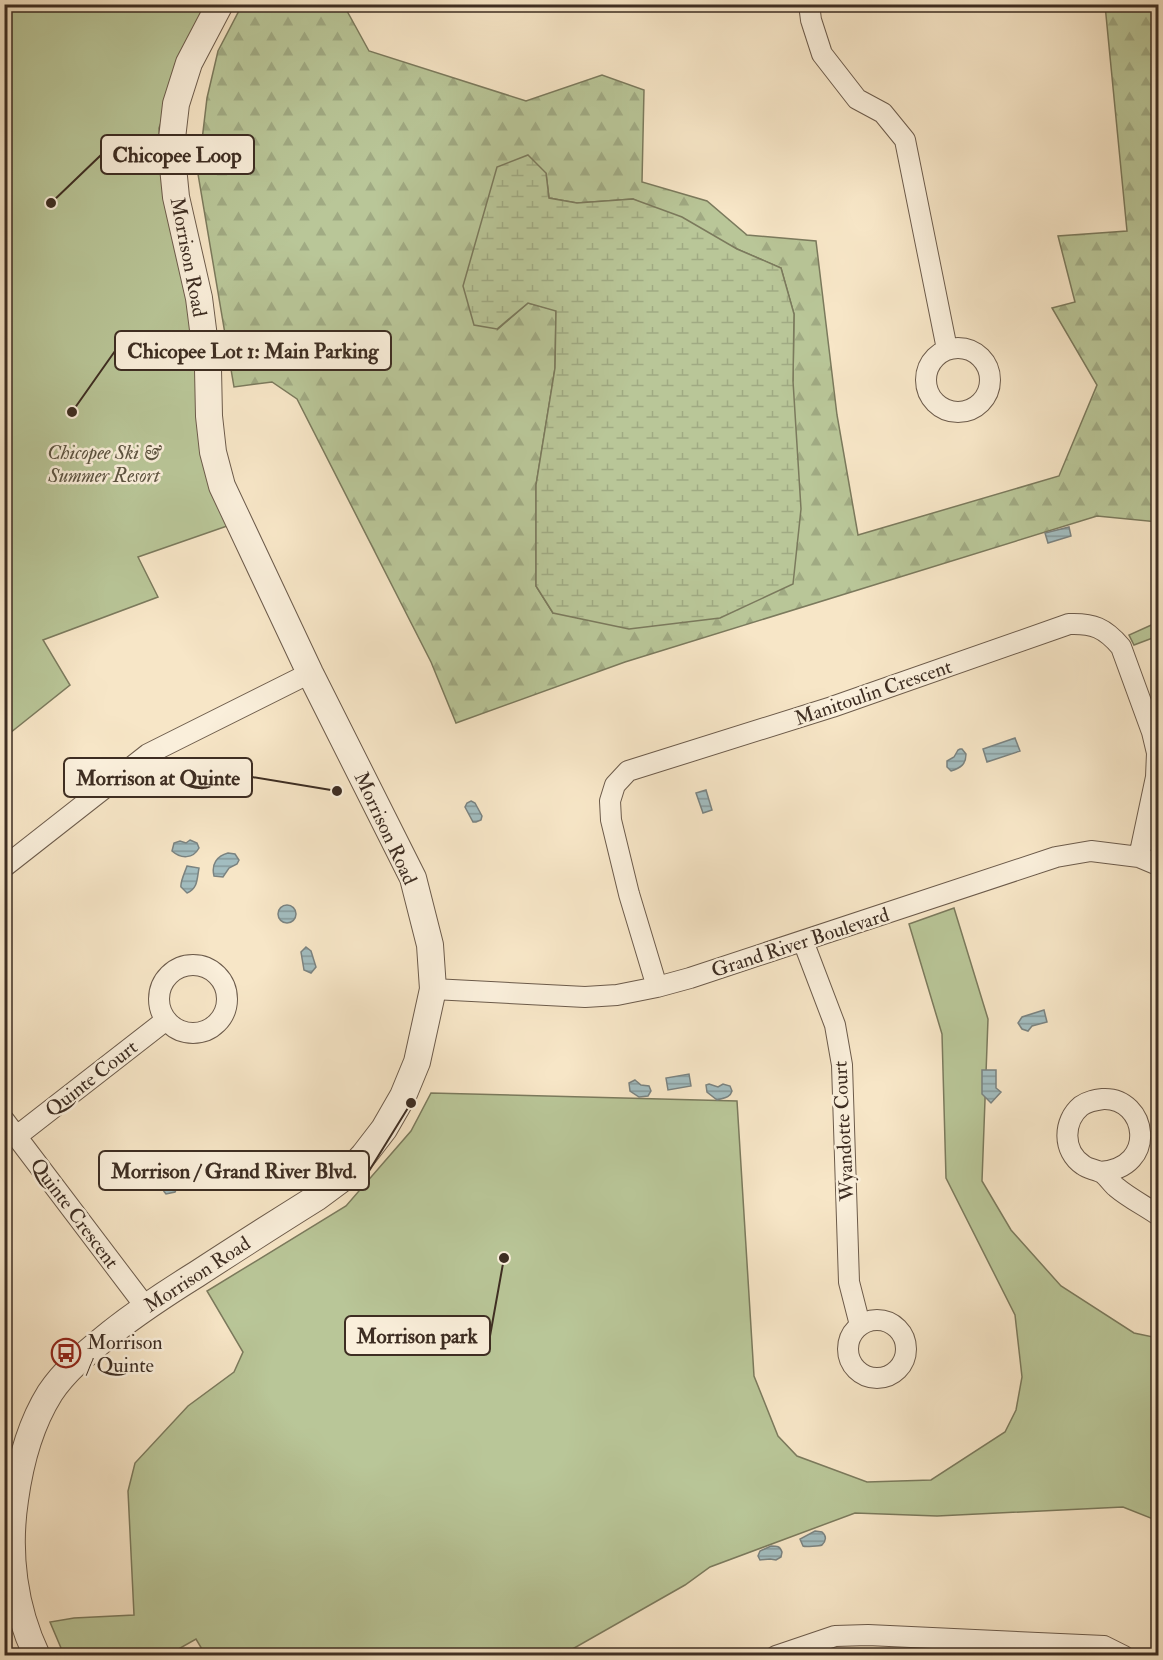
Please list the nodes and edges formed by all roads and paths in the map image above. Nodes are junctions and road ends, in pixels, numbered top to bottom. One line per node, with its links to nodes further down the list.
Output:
1 (220, 4): 4 (street, Morrison Road)
2 (809, 4): 3 (street)
3 (947, 349)
4 (310, 673): 7 (street); 10 (street, Morrison Road)
5 (1139, 857): 6 (street, Grand River Boulevard); 8 (street, Grand River Boulevard); 9 (street, Manitoulin Crescent)
6 (1158, 865)
7 (4, 867)
8 (802, 941): 9 (street, Grand River Boulevard); 17 (street, Wyandotte Court)
9 (657, 987): 10 (street, Grand River Boulevard)
10 (433, 989): 16 (street, Morrison Road)
11 (166, 1020): 13 (street, Quinte Court)
12 (4, 1120): 13 (street, Quinte Crescent)
13 (17, 1136): 16 (street, Quinte Crescent)
14 (1100, 1172): 15 (street)
15 (1158, 1215)
16 (145, 1306): 18 (street, Morrison Road)
17 (860, 1325)
18 (37, 1656)
19 (776, 1656): 20 (street)
20 (1124, 1656)

